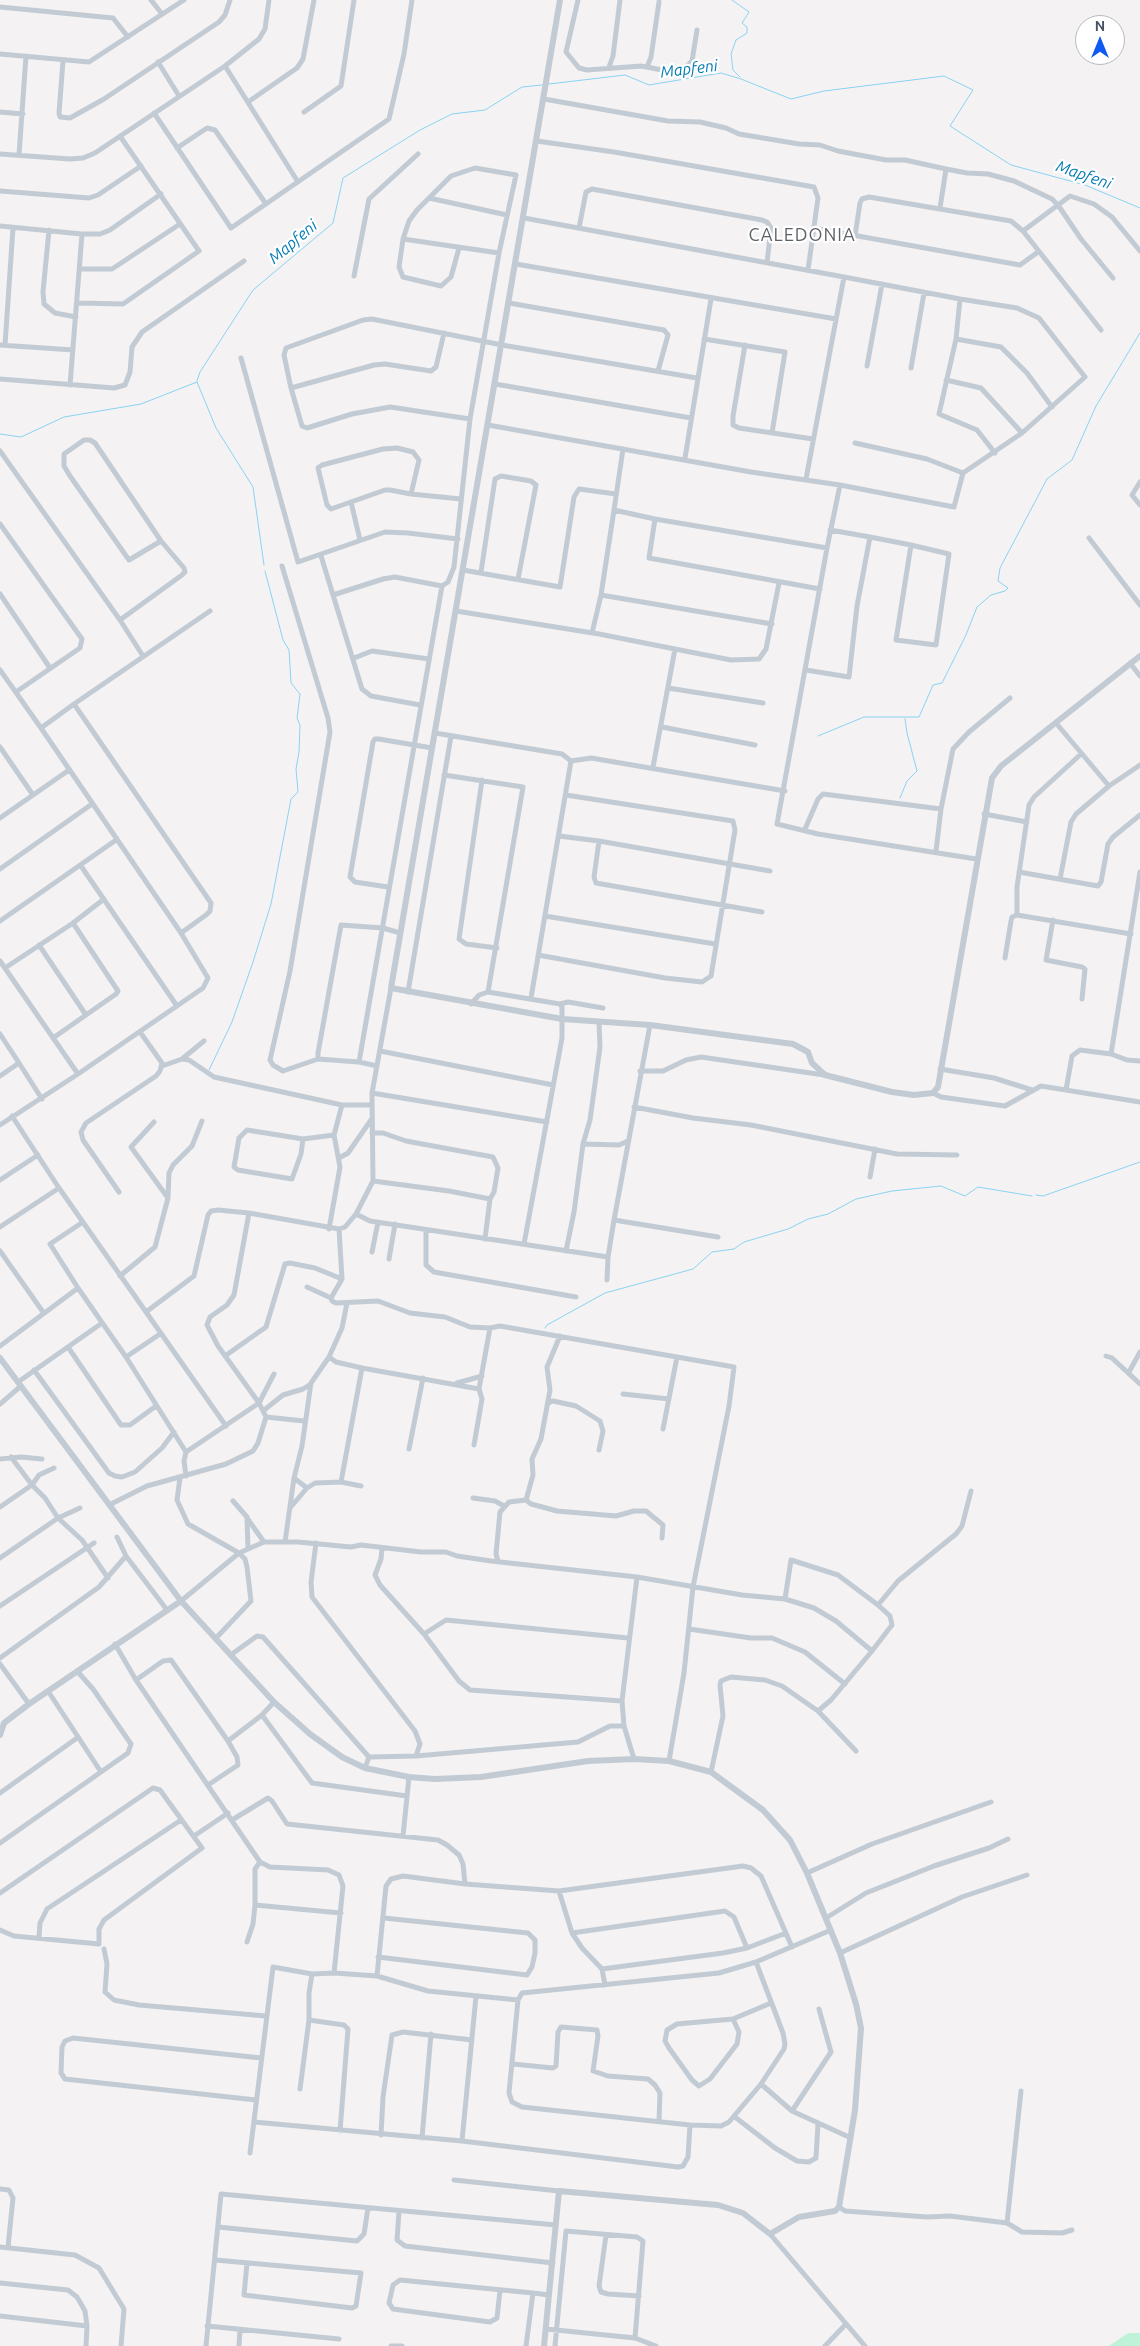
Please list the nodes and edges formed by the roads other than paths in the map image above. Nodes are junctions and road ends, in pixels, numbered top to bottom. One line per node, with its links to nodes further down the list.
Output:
1 (151, 0): 13 (street)
2 (184, 0): 13 (street)
3 (230, 0): 19 (street)
4 (269, 0): 20 (street)
5 (314, 0): 25 (street)
6 (354, 0): 27 (street)
7 (412, 0): 38 (street)
8 (560, 0): 24 (street)
9 (578, 0): 22 (street)
10 (620, 0): 22 (street)
11 (659, 2): 21 (street)
12 (0, 7): 15 (street)
13 (162, 14): 15 (street)
14 (697, 30): 21 (street)
15 (128, 37): 18 (street)
16 (0, 54): 17 (street)
17 (26, 56): 18 (street); 29 (street)
18 (64, 61): 19 (street)
19 (158, 62): 23 (street)
20 (225, 66): 23 (street); 25 (street)
21 (647, 67): 22 (street)
22 (609, 68)
23 (179, 96): 28 (street)
24 (544, 100): 31 (street); 37 (street)
25 (248, 102): 38 (street)
26 (0, 112): 29 (street)
27 (304, 112)
28 (154, 113): 30 (street); 32 (street)
29 (23, 114): 35 (street)
30 (120, 136): 35 (street); 36 (street)
31 (537, 141): 46 (street); 51 (street)
32 (177, 148): 42 (street); 42 (street)
33 (0, 154): 35 (street)
34 (418, 154): 66 (street)
35 (19, 155)
36 (141, 166): 39 (street); 40 (street)
37 (946, 169): 43 (street); 44 (street)
38 (298, 182): 42 (street)
39 (0, 191)
40 (161, 194): 47 (street); 54 (street)
41 (429, 198): 45 (street); 45 (street); 56 (street)
42 (266, 204)
43 (1058, 205): 53 (street); 58 (street); 68 (street)
44 (940, 208): 53 (street); 55 (street)
45 (508, 214): 60 (street)
46 (524, 218): 50 (street); 63 (street)
47 (180, 224): 64 (street); 73 (street)
48 (0, 226): 49 (street)
49 (13, 228): 52 (street); 76 (street)
50 (579, 228): 62 (street); 62 (street)
51 (814, 228): 55 (street); 65 (street)
52 (49, 230): 54 (street); 77 (street)
53 (1023, 231): 59 (street)
54 (82, 234): 64 (street)
55 (855, 236): 59 (street)
56 (403, 238): 57 (street); 57 (street)
57 (459, 248): 60 (street)
58 (1140, 251)
59 (1038, 252): 79 (street)
60 (498, 253): 83 (street)
61 (244, 261): 96 (street)
62 (767, 263): 65 (street)
63 (516, 264): 71 (street); 74 (street)
64 (81, 269): 73 (street)
65 (808, 270): 67 (street)
66 (354, 276)
67 (844, 277): 69 (street); 78 (street)
68 (1113, 278)
69 (882, 284): 70 (street); 89 (street)
70 (924, 293): 72 (street); 90 (street)
71 (710, 299): 78 (street); 81 (street)
72 (960, 299): 82 (street); 98 (street)
73 (78, 303): 77 (street)
74 (509, 303): 85 (street); 91 (street)
75 (0, 310): 76 (street)
76 (7, 311): 84 (street)
77 (76, 317): 87 (street)
78 (836, 319): 104 (street)
79 (1101, 330)
80 (444, 333): 83 (street); 97 (street); 97 (street)
81 (704, 339): 86 (street); 92 (street)
82 (956, 339): 94 (street); 98 (street)
83 (484, 341): 85 (street); 99 (street)
84 (2, 345): 87 (street)
85 (502, 345): 91 (street); 95 (street)
86 (745, 345): 102 (street); 102 (street)
87 (73, 350): 96 (street)
88 (241, 358): 130 (street)
89 (866, 366)
90 (911, 368)
91 (658, 371): 92 (street)
92 (698, 378): 100 (street)
93 (0, 379): 96 (street)
94 (946, 380): 103 (street); 108 (street)
95 (495, 384): 100 (street); 101 (street)
96 (70, 385)
97 (291, 388): 99 (street)
98 (1052, 407): 103 (street)
99 (470, 418): 116 (street)
100 (691, 418): 109 (street)
101 (488, 425): 106 (street); 132 (street)
102 (772, 433): 104 (street)
103 (1022, 433): 108 (street)
104 (813, 439): 111 (street)
105 (855, 443): 110 (street)
106 (623, 449): 109 (street); 115 (street)
107 (0, 451): 144 (street)
108 (995, 453): 110 (street)
109 (685, 458): 111 (street)
110 (963, 473): 113 (street)
111 (806, 479): 113 (street)
112 (1140, 482): 118 (street)
113 (840, 485): 122 (street)
114 (412, 494): 116 (street); 117 (street); 117 (street)
115 (616, 494): 119 (street); 134 (street)
116 (461, 499): 125 (street)
117 (351, 502): 126 (street)
118 (1140, 505)
119 (614, 510): 120 (street); 139 (street)
120 (654, 519): 129 (street); 135 (street)
121 (0, 524): 153 (street)
122 (830, 530): 123 (street); 129 (street)
123 (870, 537): 128 (street); 155 (street)
124 (1089, 538): 141 (street)
125 (458, 539): 126 (street); 136 (street)
126 (360, 540): 130 (street)
127 (162, 541): 127 (street); 144 (street)
128 (910, 545): 128 (street)
129 (827, 548): 137 (street)
130 (321, 556): 140 (street)
131 (282, 566): 242 (street)
132 (464, 570): 133 (street); 143 (street)
133 (481, 572): 134 (street); 134 (street)
134 (518, 579)
135 (779, 583): 137 (street); 145 (street)
136 (442, 586): 140 (street); 151 (street)
137 (820, 589): 155 (street)
138 (0, 594): 153 (street)
139 (601, 595): 145 (street); 146 (street)
140 (334, 596): 150 (street)
141 (1140, 605)
142 (210, 610): 148 (street)
143 (456, 611): 146 (street); 166 (street)
144 (120, 620): 148 (street)
145 (772, 624): 147 (street)
146 (592, 632): 147 (street)
147 (675, 649): 157 (street)
148 (143, 656): 161 (street)
149 (1140, 656): 152 (street)
150 (354, 658): 151 (street); 162 (street)
151 (428, 659): 162 (street)
152 (1130, 663): 156 (street); 163 (street)
153 (50, 668): 158 (street)
154 (0, 670): 158 (street)
155 (806, 670): 180 (street)
156 (1140, 676)
157 (668, 688): 160 (street); 164 (street)
158 (16, 692): 165 (street)
159 (1010, 698): 184 (street)
160 (763, 703)
161 (74, 704): 165 (street); 213 (street)
162 (420, 705): 168 (street)
163 (1056, 723): 172 (street); 185 (street)
164 (662, 727): 169 (street); 175 (street)
165 (41, 728): 176 (street)
166 (435, 733): 167 (street); 171 (street)
167 (451, 736): 173 (street); 177 (street)
168 (413, 744): 171 (street); 202 (street); 202 (street)
169 (755, 745)
170 (0, 747): 182 (street)
171 (432, 748): 212 (street)
172 (1081, 754): 179 (street); 188 (street)
173 (571, 761): 175 (street); 181 (street)
174 (1140, 764): 179 (street)
175 (653, 767): 180 (street)
176 (69, 770): 182 (street); 183 (street)
177 (444, 774): 178 (street); 223 (street)
178 (482, 780): 217 (street); 217 (street)
179 (1109, 786): 201 (street)
180 (785, 791): 189 (street)
181 (566, 794): 190 (street); 195 (street)
182 (33, 795): 186 (street)
183 (92, 804): 191 (street); 197 (street)
184 (941, 809): 189 (street); 193 (street)
185 (984, 814): 188 (street); 194 (street)
186 (0, 817)
187 (1139, 817): 201 (street)
188 (1026, 822): 199 (street)
189 (805, 830): 193 (street)
190 (559, 836): 192 (street); 207 (street)
191 (116, 840): 196 (street); 213 (street)
192 (600, 841): 195 (street); 204 (street)
193 (936, 851): 194 (street)
194 (976, 859): 248 (street)
195 (729, 864): 198 (street); 204 (street)
196 (81, 866): 203 (street); 209 (street)
197 (0, 868)
198 (770, 871)
199 (1019, 872): 201 (street); 206 (street)
200 (1140, 872): 214 (street)
201 (1060, 879)
202 (388, 887): 211 (street)
203 (104, 899): 210 (street); 229 (street)
204 (722, 905): 205 (street); 215 (street)
205 (762, 912)
206 (1018, 915): 208 (street); 219 (street)
207 (545, 916): 215 (street); 218 (street)
208 (1053, 920): 214 (street); 226 (street)
209 (0, 921)
210 (73, 922): 216 (street); 231 (street)
211 (383, 928): 212 (street); 242 (street); 244 (street)
212 (400, 933): 222 (street)
213 (181, 934): 229 (street)
214 (1131, 934): 240 (street)
215 (715, 944): 218 (street)
216 (39, 945): 221 (street); 231 (street)
217 (497, 948): 224 (street)
218 (538, 955): 225 (street)
219 (1005, 958)
220 (0, 962): 221 (street)
221 (5, 968): 237 (street)
222 (391, 988): 223 (street); 239 (street)
223 (408, 992): 227 (street)
224 (488, 992): 225 (street); 227 (street)
225 (531, 998): 228 (street)
226 (1082, 999)
227 (471, 1004): 232 (street)
228 (560, 1004): 230 (street); 232 (street)
229 (177, 1006): 235 (street)
230 (603, 1008)
231 (86, 1015): 237 (street)
232 (562, 1019): 233 (street); 253 (street)
233 (599, 1022): 234 (street); 273 (street)
234 (650, 1025): 249 (street); 251 (street)
235 (140, 1032): 246 (street); 250 (street)
236 (0, 1034): 245 (street)
237 (53, 1038): 250 (street)
238 (204, 1041): 241 (street)
239 (380, 1050): 247 (street); 253 (street)
240 (1111, 1054): 243 (street); 255 (street)
241 (182, 1059): 246 (street); 260 (street)
242 (318, 1059): 244 (street)
243 (1140, 1061)
244 (359, 1062): 247 (street)
245 (19, 1063): 252 (street); 258 (street)
246 (162, 1066): 282 (street)
247 (377, 1066): 257 (street)
248 (940, 1069): 254 (street); 256 (street)
249 (640, 1071): 251 (street); 262 (street)
250 (78, 1074): 258 (street)
251 (825, 1075): 256 (street)
252 (0, 1076)
253 (554, 1085): 267 (street)
254 (1032, 1090): 255 (street); 256 (street)
255 (1066, 1090): 259 (street)
256 (934, 1092)
257 (372, 1093): 261 (street); 267 (street)
258 (42, 1099): 263 (street)
259 (1140, 1102)
260 (342, 1105): 261 (street); 270 (street)
261 (371, 1105): 264 (street)
262 (634, 1106): 272 (street); 274 (street)
263 (12, 1116): 268 (street); 275 (street)
264 (371, 1120): 269 (street); 277 (street)
265 (202, 1121): 283 (street)
266 (154, 1122): 283 (street)
267 (547, 1122): 297 (street)
268 (0, 1125)
269 (372, 1133): 280 (street); 284 (street)
270 (334, 1135): 271 (street); 277 (street)
271 (303, 1139): 271 (street)
272 (628, 1141): 273 (street); 287 (street)
273 (583, 1144): 299 (street)
274 (875, 1150): 276 (street); 278 (street)
275 (38, 1155): 279 (street); 281 (street)
276 (957, 1155)
277 (339, 1158): 292 (street)
278 (870, 1177)
279 (0, 1180)
280 (373, 1181): 284 (street); 286 (street)
281 (59, 1188): 288 (street); 291 (street)
282 (119, 1192)
283 (168, 1198): 303 (street)
284 (490, 1199): 296 (street)
285 (249, 1213): 292 (street); 312 (street); 320 (street)
286 (356, 1214): 289 (street); 293 (street)
287 (614, 1220): 295 (street); 301 (street)
288 (83, 1222): 303 (street); 307 (street)
289 (378, 1222): 290 (street); 300 (street)
290 (395, 1224): 294 (street); 302 (street)
291 (0, 1227)
292 (329, 1229): 293 (street)
293 (339, 1229): 304 (street)
294 (426, 1230): 296 (street); 308 (street)
295 (718, 1237)
296 (485, 1239): 297 (street)
297 (524, 1244): 299 (street)
298 (0, 1250): 311 (street)
299 (566, 1251): 301 (street)
300 (372, 1252)
301 (608, 1257): 305 (street)
302 (389, 1260)
303 (120, 1276): 312 (street)
304 (342, 1279): 309 (street); 320 (street)
305 (607, 1280)
306 (307, 1287): 309 (street)
307 (78, 1288): 311 (street); 313 (street)
308 (576, 1297)
309 (331, 1298): 310 (street)
310 (347, 1303): 314 (street); 324 (street)
311 (43, 1312): 317 (street)
312 (146, 1312): 315 (street)
313 (102, 1323): 318 (street); 323 (street)
314 (490, 1328): 316 (street); 330 (street)
315 (160, 1334): 323 (street); 346 (street)
316 (560, 1336): 321 (street); 340 (street)
317 (0, 1346)
318 (68, 1347): 327 (street); 342 (street)
319 (1140, 1352): 328 (street)
320 (225, 1356): 339 (street)
321 (678, 1356): 338 (street); 391 (street)
322 (1106, 1356): 328 (street)
323 (126, 1357): 342 (street)
324 (329, 1357): 326 (street); 332 (street)
325 (0, 1358): 333 (street)
326 (362, 1368): 331 (street); 359 (street)
327 (34, 1370): 333 (street); 348 (street)
328 (1129, 1372): 335 (street)
329 (274, 1374): 339 (street)
330 (482, 1376): 334 (street); 336 (street)
331 (423, 1378): 334 (street); 350 (street)
332 (311, 1383): 343 (street); 345 (street)
333 (20, 1384): 341 (street); 367 (street)
334 (454, 1384): 336 (street)
335 (1140, 1384)
336 (479, 1389): 349 (street)
337 (623, 1394): 338 (street)
338 (669, 1399): 347 (street)
339 (259, 1403): 343 (street); 346 (street)
340 (548, 1403): 351 (street); 365 (street)
341 (0, 1404)
342 (156, 1406): 348 (street)
343 (263, 1411): 344 (street)
344 (266, 1417): 345 (street); 357 (street)
345 (304, 1421): 358 (street)
346 (226, 1426): 352 (street)
347 (664, 1429)
348 (174, 1432): 352 (street)
349 (474, 1444)
350 (409, 1448)
351 (599, 1450)
352 (186, 1452): 357 (street)
353 (11, 1457): 354 (street); 355 (street); 360 (street)
354 (0, 1459)
355 (42, 1459)
356 (54, 1468): 360 (street)
357 (183, 1477): 367 (street); 383 (street)
358 (294, 1478): 362 (street); 371 (street)
359 (341, 1482): 361 (street); 362 (street)
360 (32, 1485): 368 (street); 373 (street)
361 (360, 1486)
362 (307, 1488): 371 (street)
363 (971, 1491): 394 (street)
364 (473, 1498): 369 (street)
365 (526, 1500): 369 (street); 375 (street)
366 (233, 1501): 372 (street)
367 (111, 1504): 393 (street)
368 (0, 1506)
369 (504, 1506): 384 (street)
370 (80, 1508): 373 (street)
371 (289, 1508): 377 (street)
372 (247, 1517): 376 (street); 382 (street)
373 (58, 1518): 380 (street); 386 (street)
374 (117, 1536): 385 (street)
375 (662, 1538)
376 (264, 1542): 377 (street); 382 (street)
377 (285, 1542): 379 (street)
378 (94, 1543): 380 (street)
379 (316, 1543): 381 (street); 420 (street)
380 (88, 1548): 390 (street); 395 (street)
381 (382, 1548): 387 (street); 398 (street)
382 (248, 1549): 383 (street)
383 (239, 1553): 393 (street); 399 (street)
384 (496, 1554): 387 (street); 388 (street)
385 (126, 1556): 390 (street); 396 (street)
386 (0, 1558)
387 (491, 1561): 388 (street)
388 (498, 1561): 389 (street)
389 (637, 1577): 391 (street); 400 (street)
390 (108, 1578): 404 (street)
391 (694, 1586): 392 (street); 397 (street)
392 (785, 1598): 394 (street); 402 (street)
393 (182, 1600): 396 (street); 399 (street)
394 (878, 1605): 402 (street)
395 (0, 1606)
396 (167, 1610): 401 (street)
397 (689, 1629): 408 (street); 423 (street)
398 (424, 1634): 400 (street); 411 (street)
399 (217, 1637): 403 (street)
400 (628, 1638): 411 (street)
401 (115, 1644): 406 (street); 407 (street)
402 (872, 1651): 408 (street)
403 (232, 1654): 410 (street); 421 (street)
404 (0, 1658)
405 (0, 1664): 412 (street)
406 (77, 1671): 409 (street); 425 (street)
407 (136, 1680): 418 (street); 428 (street)
408 (845, 1684): 413 (street)
409 (48, 1691): 412 (street); 417 (street)
410 (274, 1702): 414 (street); 424 (street)
411 (622, 1702): 415 (street)
412 (29, 1704): 416 (street)
413 (818, 1711): 419 (street); 426 (street)
414 (262, 1715): 418 (street); 430 (street)
415 (624, 1726): 420 (street); 422 (street)
416 (0, 1730)
417 (78, 1738): 425 (street); 429 (street)
418 (228, 1741): 428 (street)
419 (856, 1751)
420 (416, 1756): 421 (street)
421 (369, 1757): 424 (street)
422 (634, 1758): 423 (street); 427 (street)
423 (669, 1761): 426 (street)
424 (365, 1768): 427 (street)
425 (101, 1772): 438 (street)
426 (711, 1772): 440 (street)
427 (409, 1777): 430 (street)
428 (208, 1785): 432 (street)
429 (0, 1793)
430 (407, 1796): 436 (street)
431 (991, 1802): 440 (street)
432 (228, 1813): 434 (street); 435 (street)
433 (181, 1820): 435 (street); 444 (street); 453 (street)
434 (232, 1820): 436 (street); 439 (street)
435 (194, 1836): 453 (street)
436 (403, 1836): 442 (street)
437 (1008, 1839): 448 (street)
438 (0, 1843)
439 (260, 1862): 445 (street); 446 (street)
440 (807, 1873): 448 (street)
441 (1027, 1875): 458 (street)
442 (465, 1884): 443 (street); 447 (street)
443 (559, 1891): 451 (street); 452 (street)
444 (0, 1893)
445 (256, 1905): 446 (street); 454 (street)
446 (341, 1913): 462 (street)
447 (384, 1918): 459 (street); 459 (street)
448 (826, 1918): 450 (street)
449 (0, 1930): 453 (street)
450 (831, 1930): 455 (street); 458 (street)
451 (572, 1933): 456 (street); 461 (street)
452 (786, 1933): 455 (street); 456 (street)
453 (39, 1938)
454 (247, 1942)
455 (792, 1947): 460 (street)
456 (747, 1948): 461 (street)
457 (104, 1949): 470 (street)
458 (840, 1953): 490 (street)
459 (378, 1957): 464 (street)
460 (756, 1962): 465 (street); 468 (street)
461 (602, 1969): 465 (street)
462 (334, 1973): 463 (street); 464 (street)
463 (312, 1974): 470 (street); 472 (street)
464 (377, 1976): 466 (street)
465 (605, 1985): 467 (street)
466 (476, 1996): 467 (street); 474 (street)
467 (518, 2000): 476 (street)
468 (771, 2003): 471 (street); 477 (street)
469 (819, 2009): 481 (street)
470 (266, 2016): 475 (street)
471 (732, 2018): 471 (street)
472 (309, 2020): 478 (street); 487 (street)
473 (431, 2034): 474 (street); 488 (street); 489 (street)
474 (472, 2040): 491 (street)
475 (261, 2058): 480 (street); 480 (street)
476 (513, 2064): 483 (street); 483 (street)
477 (761, 2084): 481 (street); 482 (street)
478 (300, 2089)
479 (1021, 2091): 499 (street)
480 (256, 2100): 484 (street)
481 (792, 2111): 485 (street)
482 (735, 2117): 485 (street); 486 (street)
483 (659, 2121): 486 (street)
484 (254, 2122): 487 (street); 492 (street)
485 (818, 2124): 490 (street)
486 (690, 2125): 491 (street)
487 (340, 2131): 488 (street)
488 (381, 2134): 489 (street)
489 (422, 2138): 491 (street)
490 (851, 2138): 496 (street)
491 (462, 2142)
492 (250, 2153)
493 (454, 2180): 495 (street)
494 (0, 2189): 506 (street)
495 (559, 2191): 500 (street); 503 (street)
496 (839, 2207): 499 (street); 503 (street)
497 (368, 2208): 498 (street); 501 (street); 501 (street)
498 (399, 2211): 500 (street); 509 (street)
499 (1007, 2223): 502 (street)
500 (556, 2225): 509 (street)
501 (218, 2227): 507 (street)
502 (1072, 2230)
503 (770, 2234): 516 (street)
504 (606, 2235): 514 (street); 514 (street); 521 (street)
505 (0, 2247): 506 (street)
506 (8, 2247): 525 (street)
507 (215, 2260): 508 (street); 518 (street)
508 (247, 2263): 508 (street)
509 (553, 2263): 513 (street)
510 (0, 2283): 517 (street)
511 (500, 2290): 511 (street); 512 (street)
512 (532, 2293): 513 (street); 530 (street)
513 (549, 2295): 520 (street)
514 (639, 2296): 522 (street)
515 (0, 2316): 517 (street)
516 (846, 2324): 534 (street); 535 (street)
517 (87, 2326): 524 (street)
518 (207, 2326): 519 (street); 526 (street)
519 (240, 2329): 523 (street); 527 (street)
520 (546, 2329): 521 (street); 531 (street)
521 (557, 2330): 522 (street); 532 (street)
522 (636, 2338): 533 (street)
523 (339, 2340)
524 (86, 2346)
525 (121, 2346)
526 (206, 2346)
527 (240, 2346)
528 (391, 2346): 529 (street)
529 (402, 2346)
530 (526, 2346)
531 (544, 2346)
532 (555, 2346)
533 (656, 2346)
534 (825, 2346)
535 (865, 2346)

